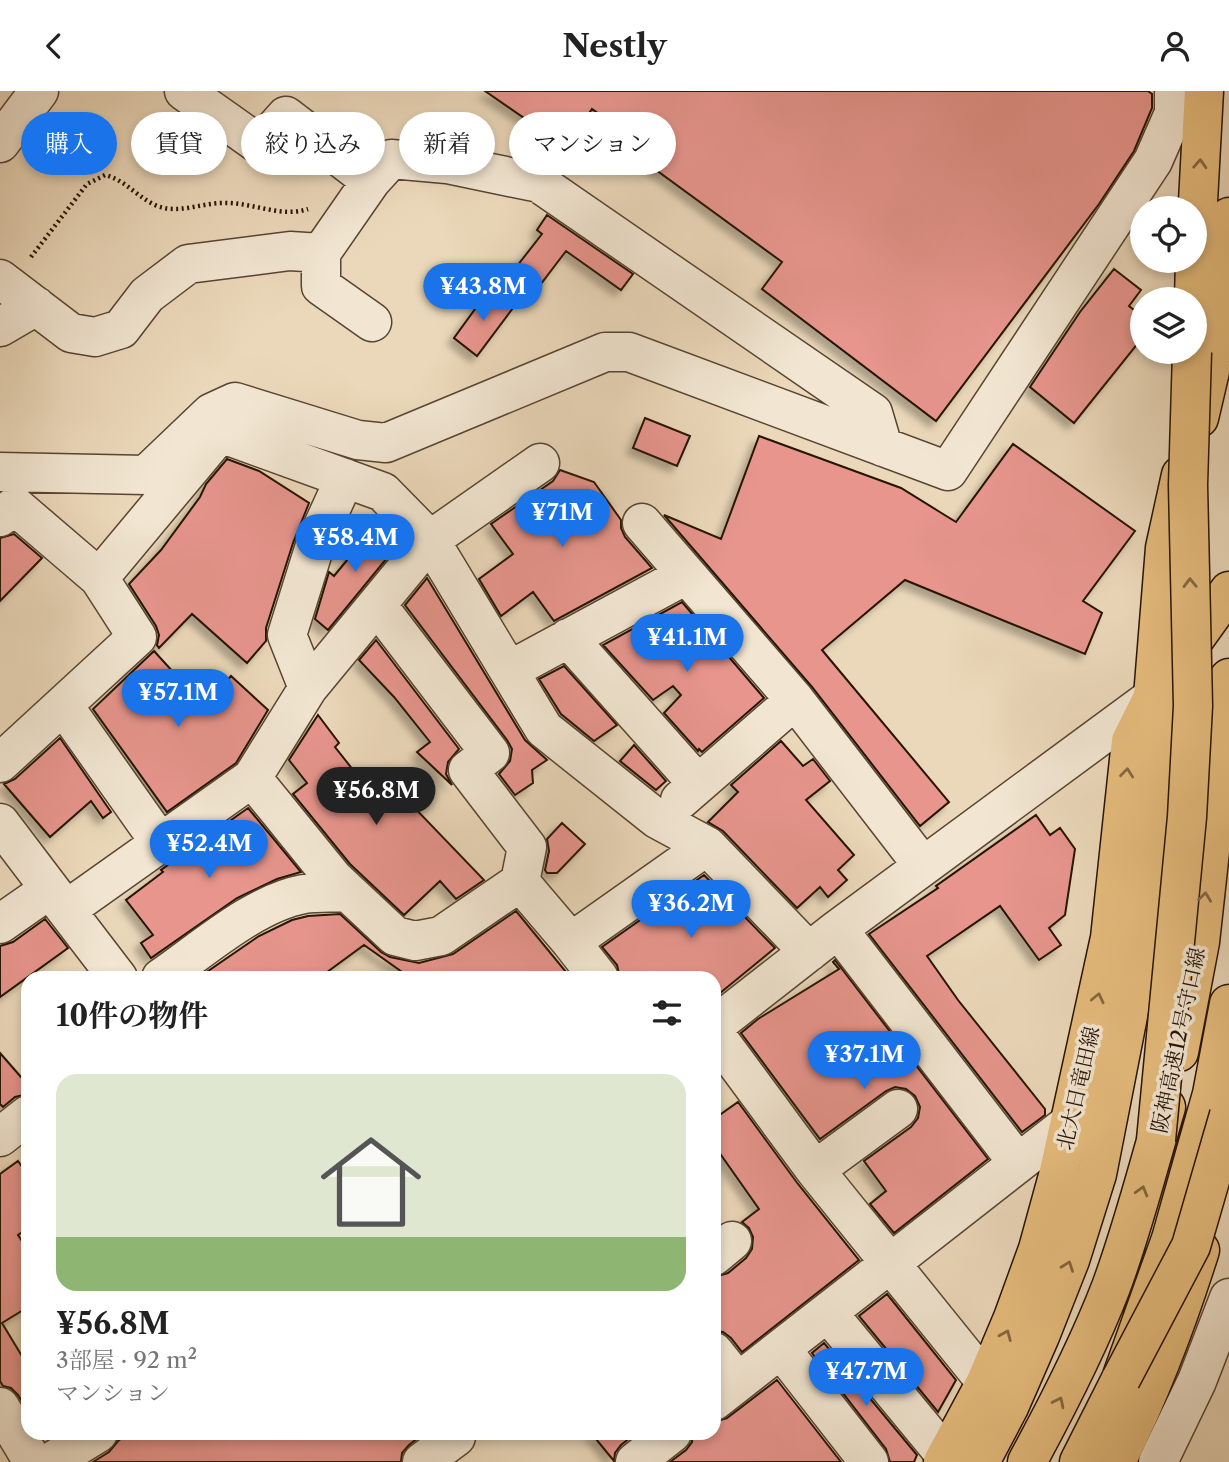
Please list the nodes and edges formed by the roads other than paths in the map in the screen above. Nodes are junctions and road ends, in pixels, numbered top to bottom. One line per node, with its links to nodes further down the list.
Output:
1 (40, 91): 5 (street)
2 (184, 91): 6 (street)
3 (1174, 91): 18 (street)
4 (1205, 91): 7 (main road, one-way to 4)
5 (0, 143)
6 (371, 181): 9 (street); 18 (street)
7 (1199, 196)
8 (1229, 217): 11 (main road)
9 (321, 253): 10 (street); 13 (street)
10 (15, 290): 15 (street)
11 (1207, 306)
12 (1207, 313): 17 (main road)
13 (372, 322)
14 (1207, 325): 34 (main road)
15 (0, 327)
16 (1192, 364): 60 (main road, one-way to 16, bridge)
17 (1229, 395)
18 (883, 447): 20 (street)
19 (540, 463): 24 (street)
20 (0, 472)
21 (345, 478): 24 (street); 26 (street); 33 (street)
22 (0, 517): 26 (street)
23 (642, 523): 25 (street)
24 (430, 540): 28 (street); 31 (street)
25 (686, 575): 30 (street); 35 (street)
26 (99, 578): 36 (street)
27 (1229, 591): 34 (main road, 北大日竜田線)
28 (377, 605): 33 (street); 45 (street)
29 (1229, 633): 34 (main road, 北大日竜田線)
30 (568, 638): 31 (street); 39 (street)
31 (510, 670): 40 (street)
32 (1229, 678): 60 (main road, 阪神高速12号守口線, one-way to 32, bridge)
33 (308, 688): 38 (street)
34 (1153, 697): 44 (street); 59 (main road, 北大日竜田線, one-way to 34); 75 (main road, one-way to 34)
35 (795, 700): 39 (street); 44 (street)
36 (63, 705): 37 (street); 42 (street)
37 (0, 763)
38 (252, 778): 42 (street); 46 (street)
39 (698, 784): 40 (street)
40 (657, 819): 43 (street)
41 (0, 823): 47 (street)
42 (161, 844): 47 (street)
43 (707, 846): 49 (street); 50 (street)
44 (923, 866): 49 (street)
45 (520, 882): 46 (street); 50 (street)
46 (347, 892): 52 (street)
47 (58, 899): 48 (street); 51 (street)
48 (0, 924)
49 (823, 940): 55 (street); 62 (street)
50 (571, 942): 53 (street)
51 (113, 971)
52 (171, 971)
53 (594, 971)
54 (1229, 1004): 68 (main road, 阪神高速12号守口線, bridge)
55 (721, 1021)
56 (721, 1042): 63 (street)
57 (898, 1109): 63 (street)
58 (1229, 1113): 68 (main road, bridge); 83 (main road)
59 (1071, 1122): 62 (street); 69 (main road, 北大日竜田線, one-way to 59)
60 (1156, 1140): 81 (main road, 阪神高速12号守口線, one-way to 60)
61 (1229, 1140): 84 (main road)
62 (1018, 1163): 64 (street)
63 (815, 1170): 64 (street)
64 (891, 1262): 66 (street); 69 (street)
65 (1229, 1298): 85 (street)
66 (828, 1313): 67 (street); 75 (street)
67 (781, 1349): 70 (street); 80 (street)
68 (1121, 1378): 82 (main road, 阪神高速12号守口線)
69 (986, 1382): 75 (main road, 北大日竜田線)
70 (726, 1392)
71 (0, 1407): 76 (street)
72 (87, 1440): 77 (street)
73 (663, 1440): 79 (street)
74 (461, 1444): 78 (street)
75 (956, 1460)
76 (33, 1462)
77 (51, 1462)
78 (422, 1462)
79 (635, 1462)
80 (869, 1462)
81 (1027, 1462)
82 (1079, 1462)
83 (1096, 1462)
84 (1116, 1462)
85 (1158, 1462)

